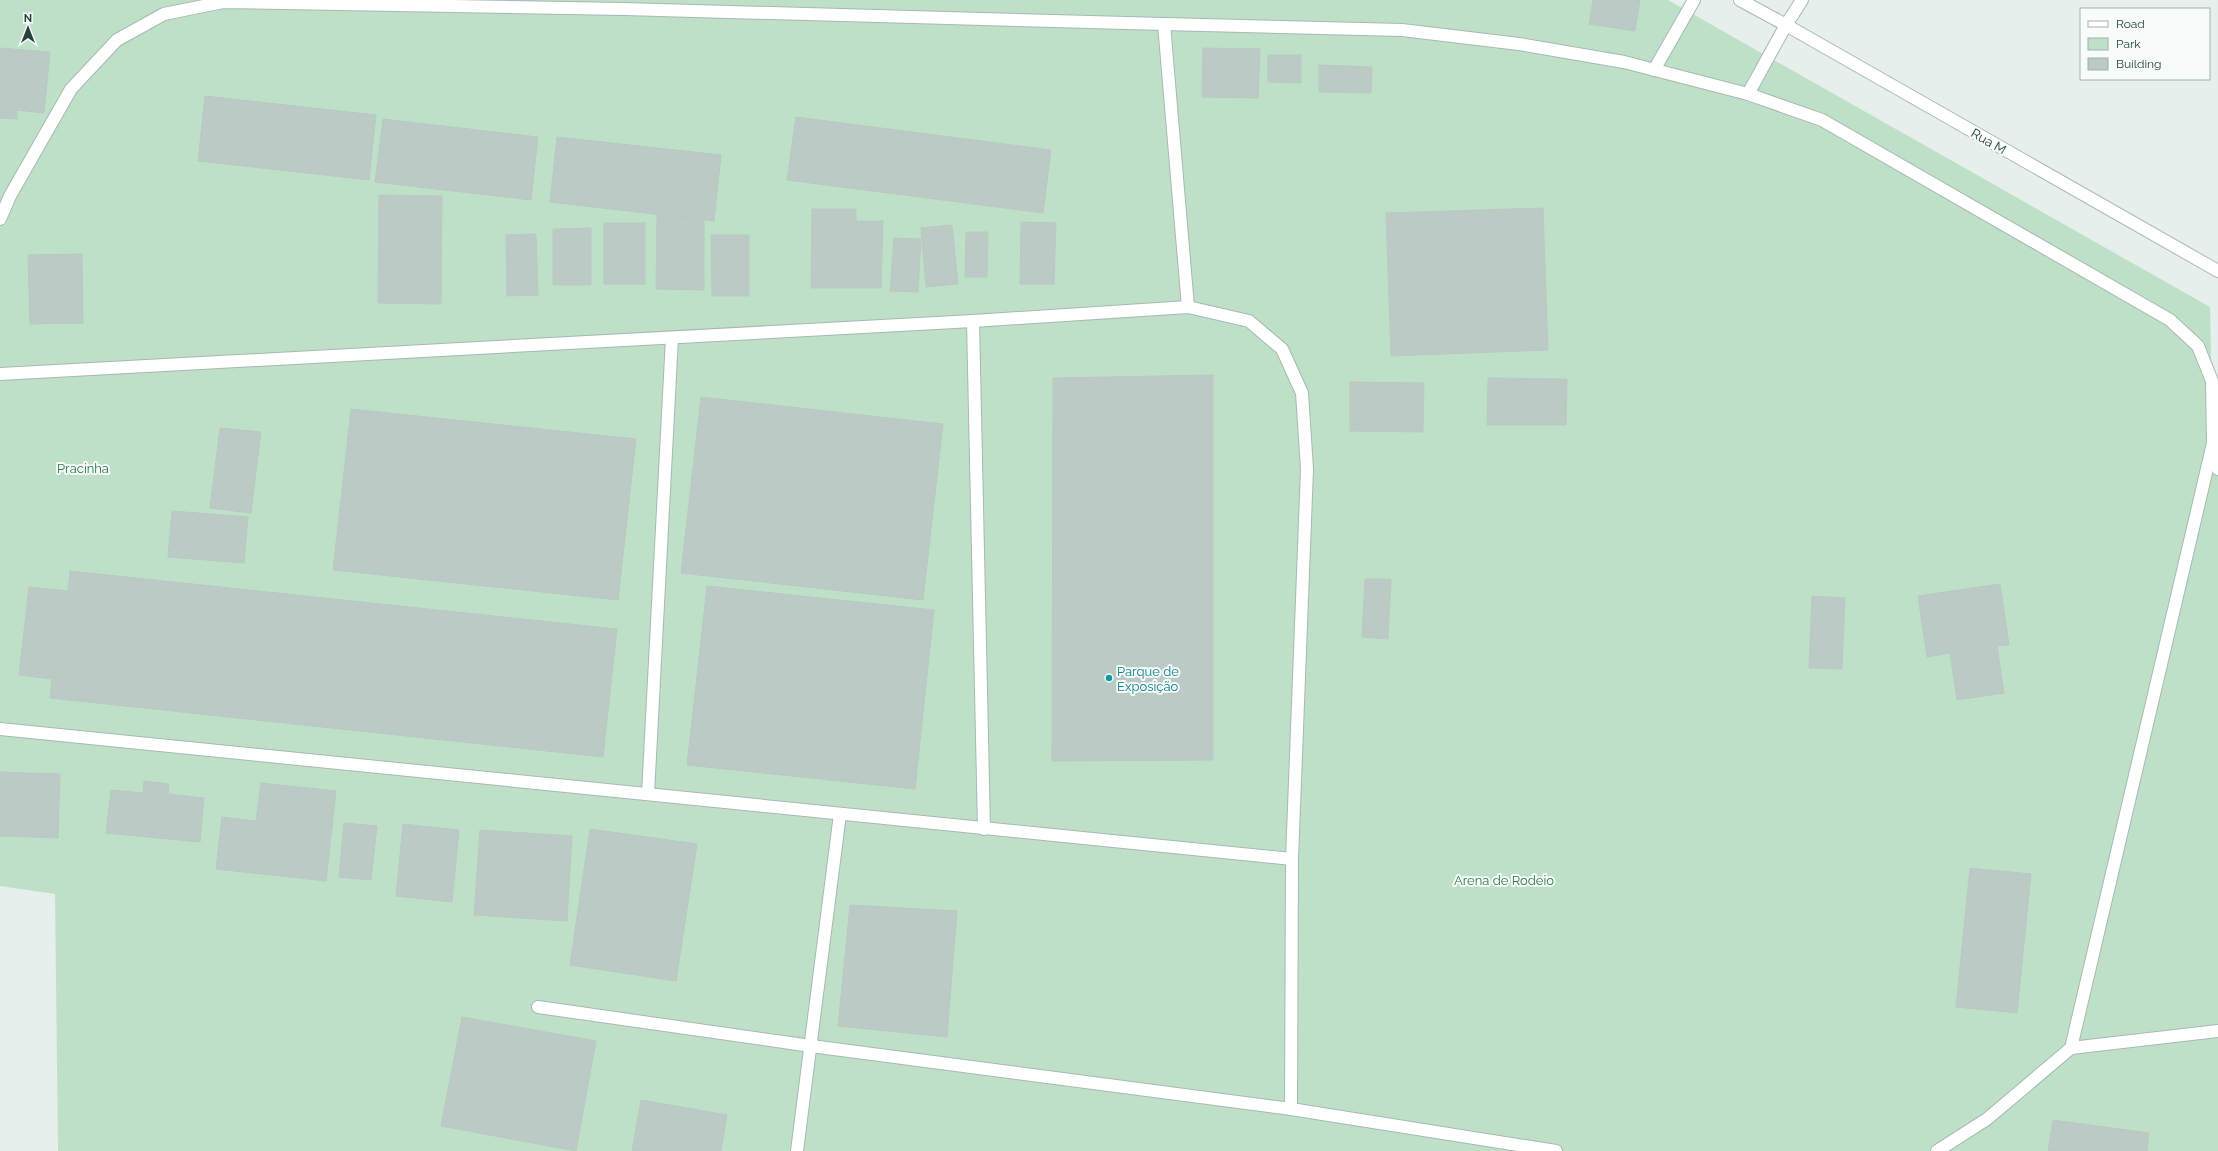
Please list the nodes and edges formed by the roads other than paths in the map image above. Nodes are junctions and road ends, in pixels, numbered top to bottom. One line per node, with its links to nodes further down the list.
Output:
1 (1694, 0): 6 (street)
2 (1740, 0): 5 (street, Rua M)
3 (1802, 0): 5 (street)
4 (1164, 24): 6 (street); 8 (street); 10 (street)
5 (1786, 25): 7 (street); 9 (street, Rua M)
6 (1654, 70): 7 (street)
7 (1748, 94): 14 (street)
8 (0, 219)
9 (2218, 271)
10 (1188, 307): 11 (street); 20 (street)
11 (973, 321): 12 (street); 19 (street)
12 (672, 338): 13 (street); 17 (street)
13 (0, 374)
14 (2213, 444): 15 (street); 24 (street)
15 (2218, 469)
16 (0, 729): 17 (street)
17 (648, 794): 18 (street)
18 (840, 814): 19 (street); 23 (street)
19 (984, 829): 20 (street)
20 (1292, 859): 25 (street)
21 (538, 1007): 23 (street)
22 (2218, 1031): 24 (street)
23 (811, 1046): 25 (street); 26 (street)
24 (2072, 1048): 28 (street)
25 (1290, 1109): 27 (street)
26 (797, 1151)
27 (1556, 1151)
28 (1937, 1151)

